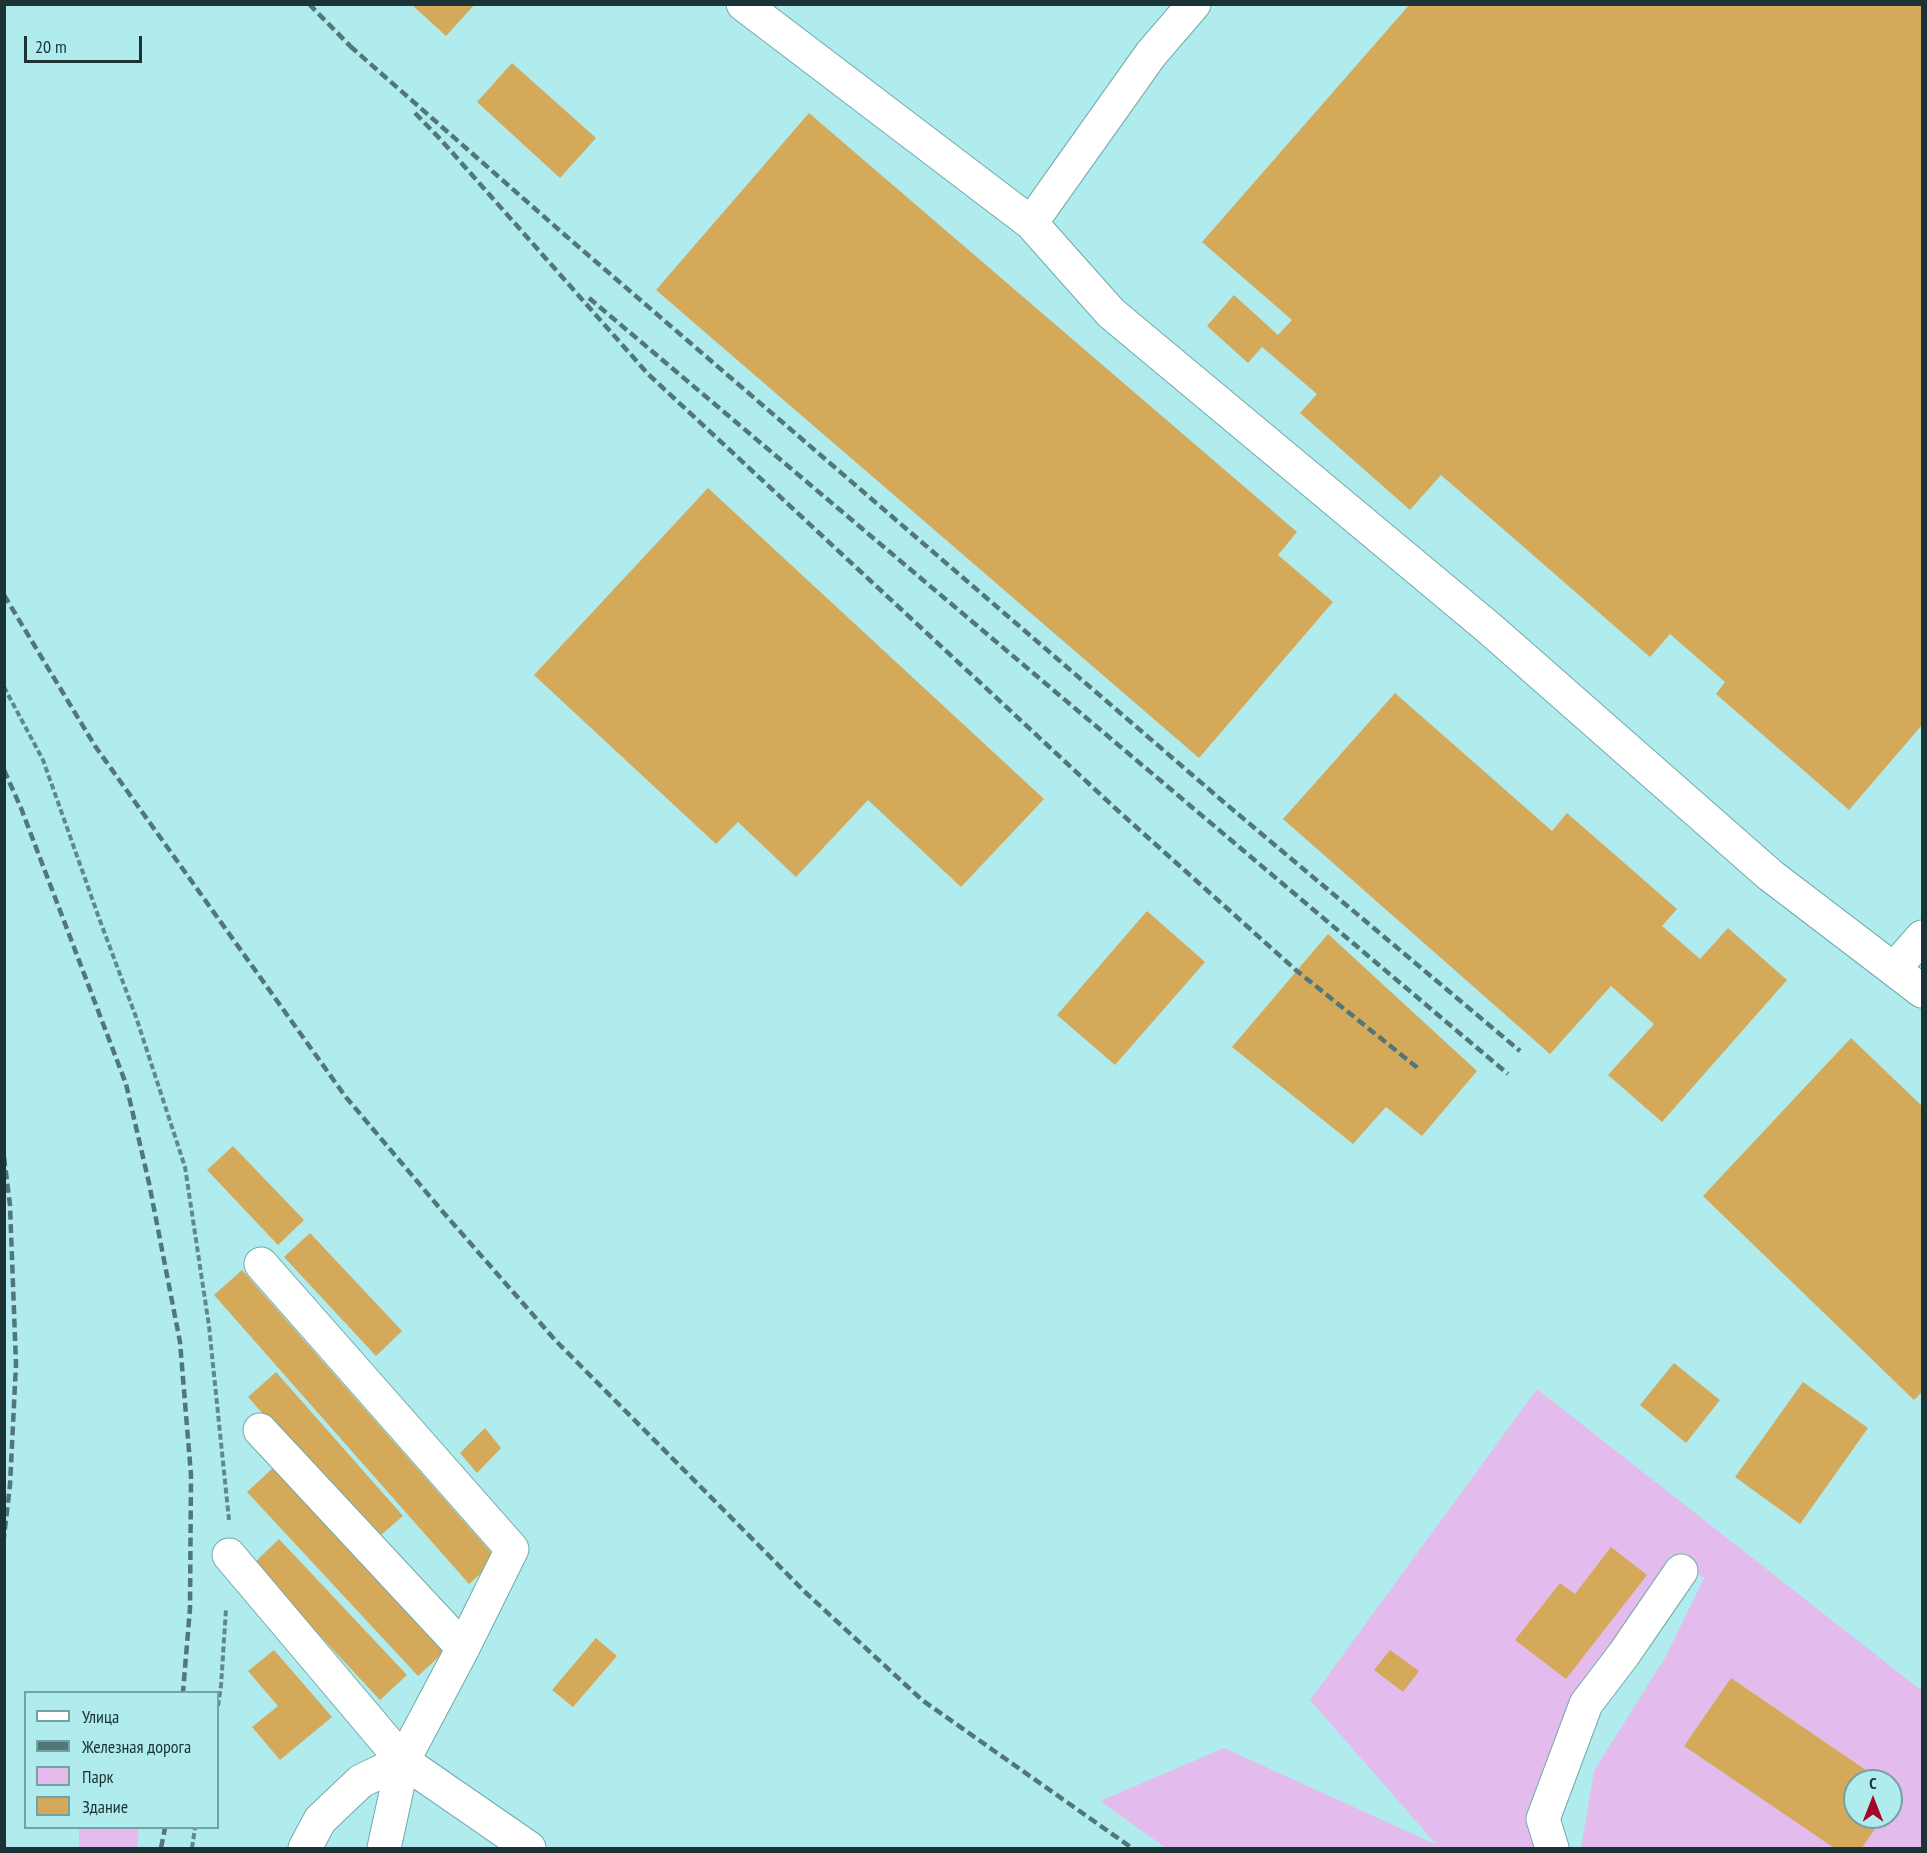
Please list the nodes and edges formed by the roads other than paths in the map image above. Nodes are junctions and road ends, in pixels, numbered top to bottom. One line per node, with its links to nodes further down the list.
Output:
1 (743, 4): 3 (lane)
2 (1194, 4): 3 (lane)
3 (1031, 223): 5 (lane)
4 (1923, 937): 5 (lane)
5 (1894, 969): 6 (lane)
6 (1923, 991)
7 (261, 1264): 11 (lane)
8 (260, 1430): 11 (lane)
9 (229, 1555): 12 (lane)
10 (1681, 1571): 16 (lane)
11 (463, 1648): 12 (lane)
12 (403, 1761): 13 (lane); 14 (lane); 15 (lane)
13 (305, 1848)
14 (384, 1848)
15 (529, 1848)
16 (1552, 1848)

